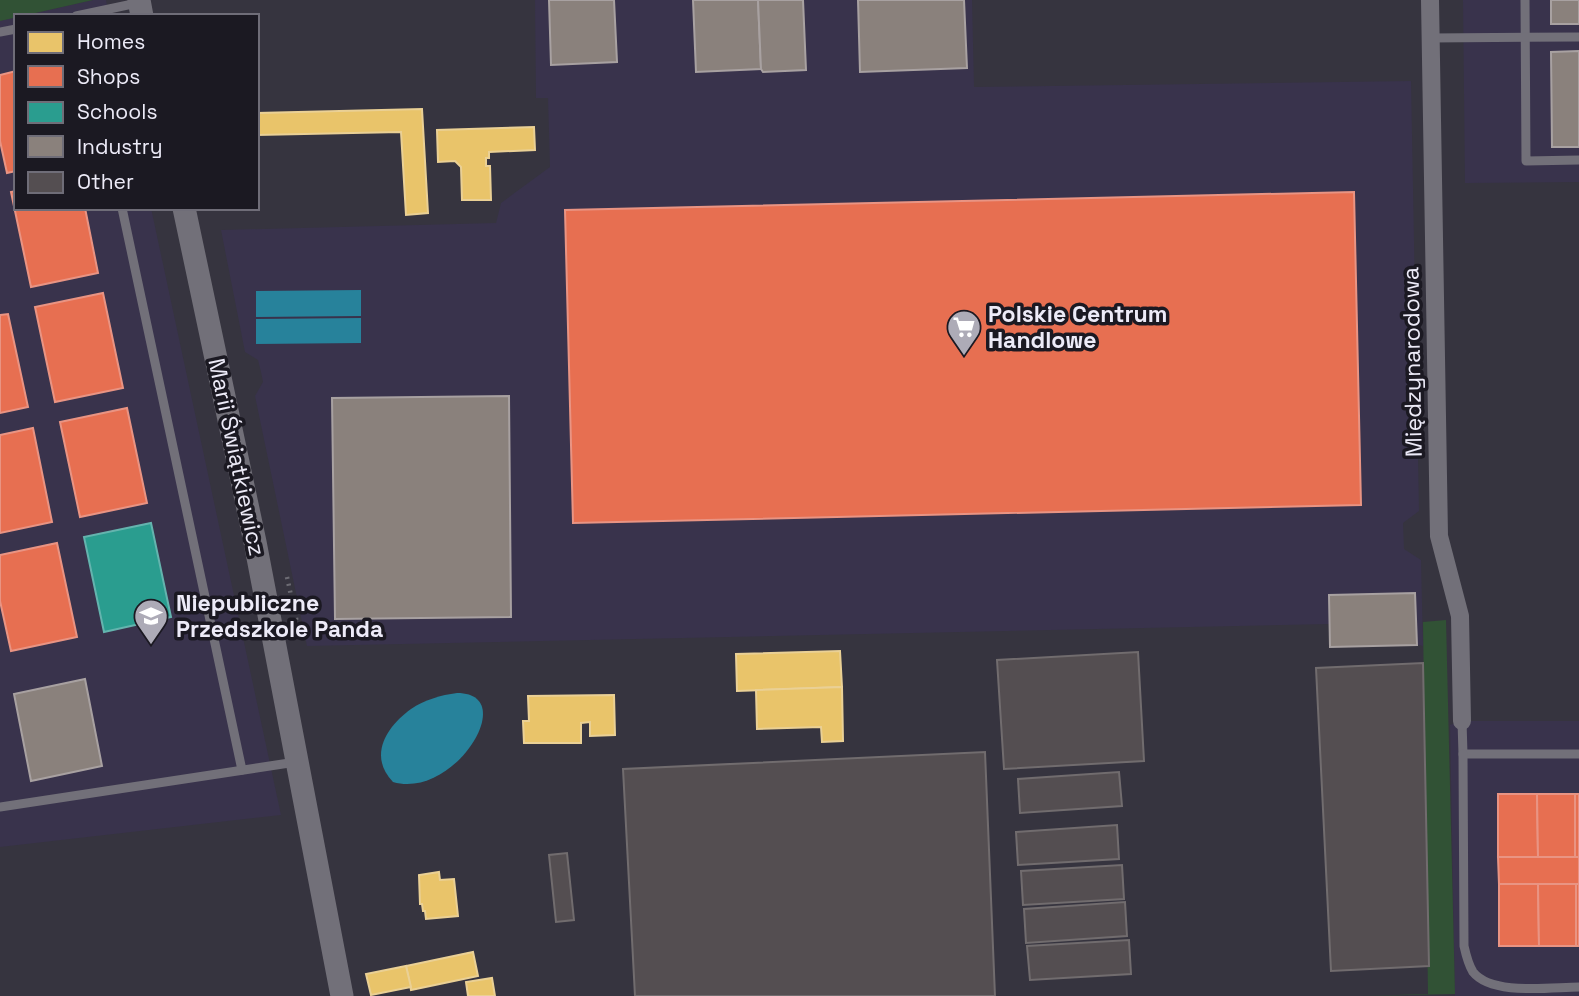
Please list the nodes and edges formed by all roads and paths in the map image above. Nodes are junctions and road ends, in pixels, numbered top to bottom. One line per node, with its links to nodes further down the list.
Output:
1 (1430, 0): 6 (street, Międzynarodowa)
2 (1525, 0): 7 (lane)
3 (140, 6): 4 (lane)
4 (86, 14)
5 (1579, 37): 7 (lane)
6 (1431, 38): 7 (lane); 11 (street, Międzynarodowa)
7 (1526, 38): 8 (lane)
8 (1579, 160)
9 (122, 210): 15 (lane)
10 (184, 210): 14 (street, Marii Świątkiewicz)
11 (1462, 722): 12 (lane)
12 (1463, 754): 13 (lane); 17 (lane)
13 (1579, 754)
14 (297, 761): 15 (lane); 18 (street, Marii Świątkiewicz)
15 (242, 770): 16 (lane)
16 (0, 805)
17 (1579, 987)
18 (342, 996)

